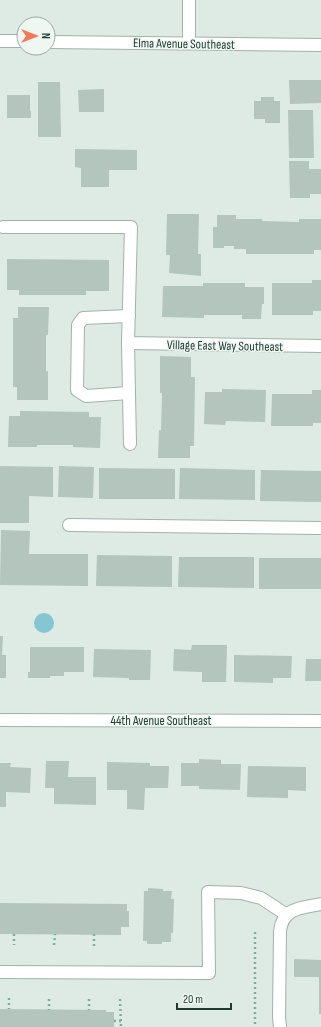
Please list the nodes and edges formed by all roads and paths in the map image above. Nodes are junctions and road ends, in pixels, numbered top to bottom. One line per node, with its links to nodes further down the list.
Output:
1 (189, 0): 5 (street)
2 (0, 41): 3 (street)
3 (16, 41)
4 (56, 42): 5 (street, Elma Avenue Southeast)
5 (189, 43): 6 (street, Elma Avenue Southeast)
6 (321, 45)
7 (3, 227): 8 (street)
8 (129, 316): 9 (street); 11 (street)
9 (128, 343): 10 (street, Village East Way Southeast); 11 (street)
10 (321, 346)
11 (129, 393): 12 (street)
12 (130, 444)
13 (69, 525): 14 (street)
14 (321, 528)
15 (0, 720): 16 (street, 44th Avenue Southeast)
16 (321, 721)
17 (321, 904): 18 (street)
18 (287, 915): 26 (street); 38 (street)
19 (255, 932): 37 (path)
20 (14, 934): 23 (path)
21 (55, 934): 24 (path)
22 (94, 934): 25 (path)
23 (14, 945)
24 (54, 945)
25 (94, 947)
26 (0, 972)
27 (9, 998): 31 (path)
28 (49, 999): 32 (path)
29 (89, 999): 33 (path)
30 (120, 999): 35 (path)
31 (9, 1009)
32 (49, 1010)
33 (89, 1010)
34 (114, 1021): 35 (path)
35 (121, 1021): 36 (path)
36 (121, 1027)
37 (256, 1027)
38 (280, 1027)

